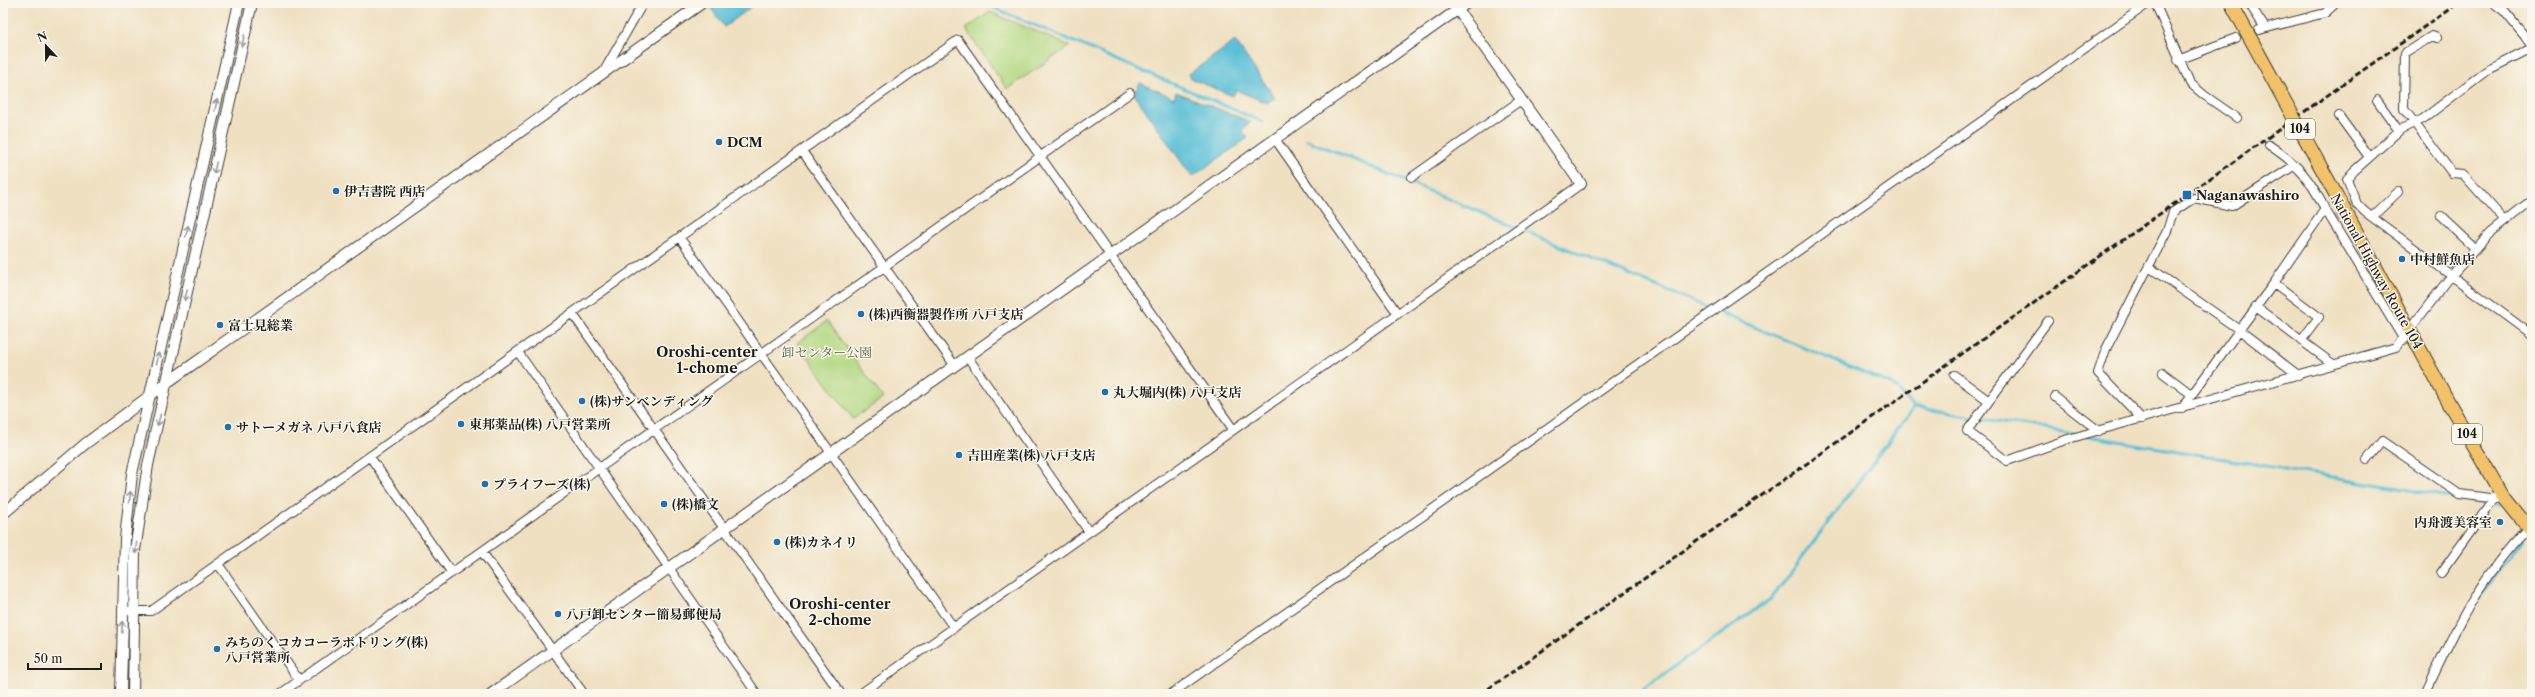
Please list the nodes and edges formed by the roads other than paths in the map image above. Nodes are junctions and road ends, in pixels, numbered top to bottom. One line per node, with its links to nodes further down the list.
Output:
1 (239, 3): 64 (street, one-way to 1)
2 (252, 3): 62 (street, one-way to 62)
3 (643, 3): 17 (street)
4 (702, 3): 17 (street)
5 (1467, 3): 12 (street)
6 (2149, 3): 99 (street)
7 (2155, 3): 16 (street)
8 (2231, 3): 52 (highway, National Highway Route 104 / 104, bridge)
9 (2249, 3): 10 (street)
10 (2336, 3)
11 (2495, 4): 15 (street)
12 (1455, 6): 19 (street); 25 (street)
13 (2236, 38): 16 (street)
14 (2437, 38): 23 (street)
15 (2532, 46): 23 (street)
16 (2178, 60): 22 (street)
17 (603, 74): 62 (street)
18 (1130, 93): 28 (street)
19 (1521, 100): 31 (street); 32 (street)
20 (2377, 100): 24 (street)
21 (2339, 116): 29 (street)
22 (2237, 118)
23 (2414, 123): 24 (street); 38 (street)
24 (2399, 131): 29 (street)
25 (1275, 139): 41 (street); 48 (street)
26 (2269, 145): 30 (street)
27 (802, 151): 28 (street); 39 (street); 42 (street)
28 (1040, 155): 41 (street); 42 (street)
29 (2369, 157): 37 (street)
30 (2295, 165): 35 (street); 43 (street)
31 (1412, 177)
32 (1581, 184): 48 (street)
33 (2398, 192): 37 (street)
34 (2532, 200): 38 (street)
35 (2325, 210): 45 (street); 52 (street)
36 (2441, 216): 40 (street)
37 (2372, 217): 44 (street)
38 (2504, 220): 40 (street)
39 (680, 238): 47 (street); 55 (street)
40 (2476, 249): 44 (street)
41 (1111, 254): 56 (street); 70 (street)
42 (885, 266): 55 (street); 58 (street)
43 (2149, 267): 50 (street); 68 (street)
44 (2451, 276): 51 (street); 52 (street)
45 (2274, 283): 46 (street); 53 (street)
46 (2256, 307): 50 (street); 53 (street)
47 (572, 313): 54 (street); 69 (street)
48 (1398, 314): 70 (street)
49 (2048, 321): 66 (street)
50 (2238, 329): 61 (street); 63 (street)
51 (2532, 335)
52 (2407, 336): 57 (street); 76 (highway, National Highway Route 104 / 104)
53 (2301, 341): 57 (street)
54 (518, 352): 73 (street); 75 (street)
55 (762, 353): 69 (street); 72 (street)
56 (967, 356): 58 (street); 80 (street)
57 (2333, 364): 61 (street)
58 (955, 366): 72 (street)
59 (2163, 373): 63 (street)
60 (1954, 375): 66 (street)
61 (2298, 375): 67 (street)
62 (168, 382): 64 (street); 87 (street, one-way to 87)
63 (2192, 394): 67 (street)
64 (149, 396): 77 (street); 86 (street, one-way to 64)
65 (2055, 397): 71 (street)
66 (1989, 401): 71 (street)
67 (2182, 408): 68 (street)
68 (2142, 419): 71 (street)
69 (655, 429): 75 (street); 78 (street)
70 (1234, 429): 80 (street)
71 (2099, 431)
72 (831, 452): 78 (street); 88 (street)
73 (370, 457): 82 (street); 84 (street)
74 (2367, 460): 76 (street)
75 (599, 469): 81 (street); 83 (street)
76 (2497, 497): 79 (highway, National Highway Route 104 / 104); 85 (street)
77 (3, 514)
78 (726, 528): 83 (street); 97 (street)
79 (2530, 530): 100 (street)
80 (1089, 532): 88 (street)
81 (482, 552): 84 (street); 89 (street)
82 (218, 564): 87 (street); 90 (street)
83 (669, 568): 89 (street); 96 (street)
84 (452, 573): 90 (street)
85 (2441, 573)
86 (122, 611): 87 (street); 91 (street, one-way to 86)
87 (133, 611): 92 (street)
88 (954, 628): 98 (street)
89 (553, 650): 94 (street); 95 (street)
90 (299, 680): 93 (street)
91 (121, 694)
92 (133, 694)
93 (280, 694)
94 (491, 694)
95 (584, 694)
96 (757, 694)
97 (841, 694)
98 (860, 694)
99 (1171, 694)
100 (2425, 694)

